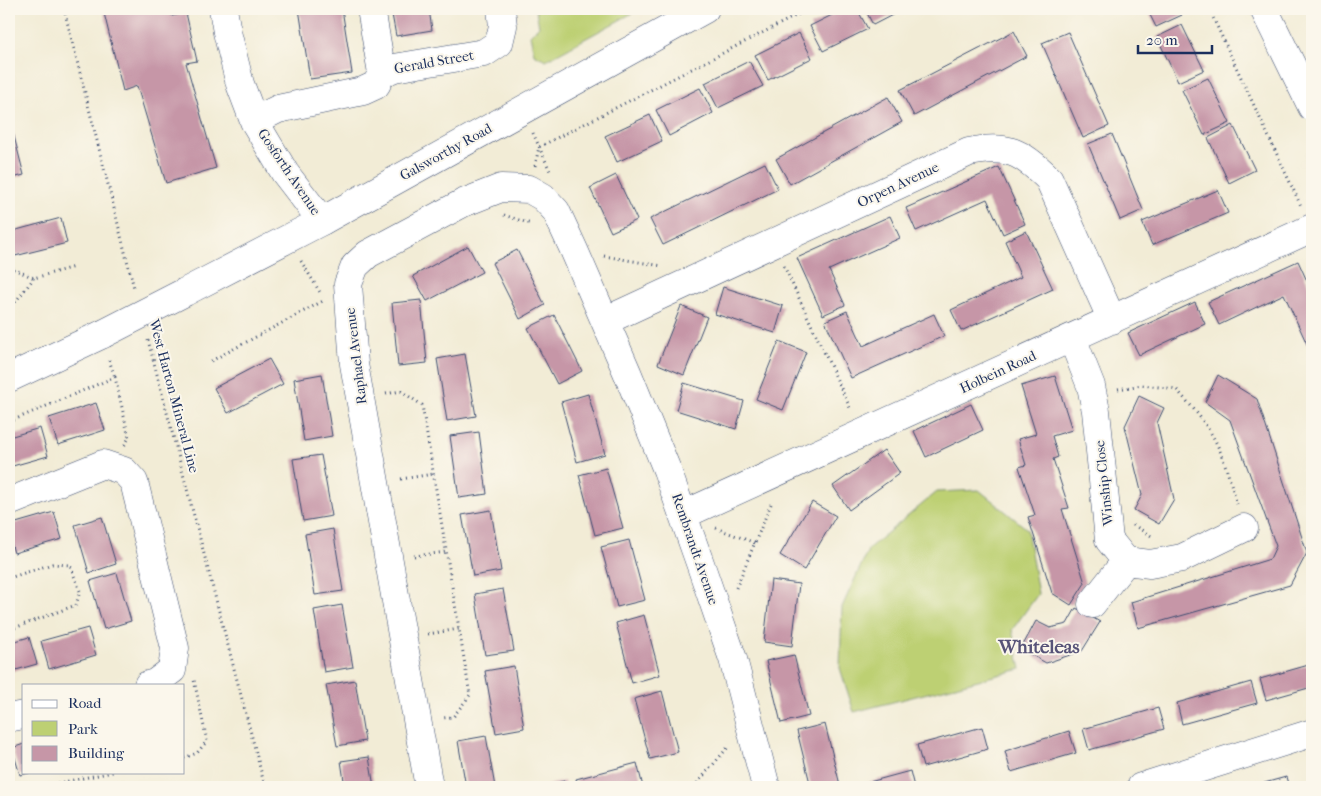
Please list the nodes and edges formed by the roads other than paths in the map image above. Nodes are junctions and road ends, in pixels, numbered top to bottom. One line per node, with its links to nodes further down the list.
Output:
1 (223, 9): 8 (street, Gosforth Avenue)
2 (371, 9): 6 (street)
3 (501, 9): 6 (street, Gerald Street)
4 (704, 9): 9 (street, Galsworthy Road)
5 (1264, 9): 7 (street)
6 (382, 73): 8 (street, Gerald Street)
7 (1312, 107)
8 (254, 121): 9 (street, Gosforth Avenue)
9 (322, 221): 14 (street, Galsworthy Road, bridge)
10 (1312, 229): 12 (street, Holbein Road)
11 (604, 320): 12 (street, Orpen Avenue); 16 (street, Rembrandt Avenue); 24 (street, Raphael Avenue)
12 (1112, 320): 13 (street, Holbein Road)
13 (1072, 338): 16 (street, Holbein Road); 18 (street, Winship Close)
14 (9, 378)
15 (9, 502): 20 (street)
16 (683, 515): 25 (street, Rembrandt Avenue)
17 (1244, 528): 18 (street)
18 (1126, 561): 19 (street)
19 (1092, 604)
20 (152, 684)
21 (9, 716): 22 (street)
22 (22, 716)
23 (1312, 733): 26 (street)
24 (429, 787)
25 (766, 787)
26 (1140, 787)

